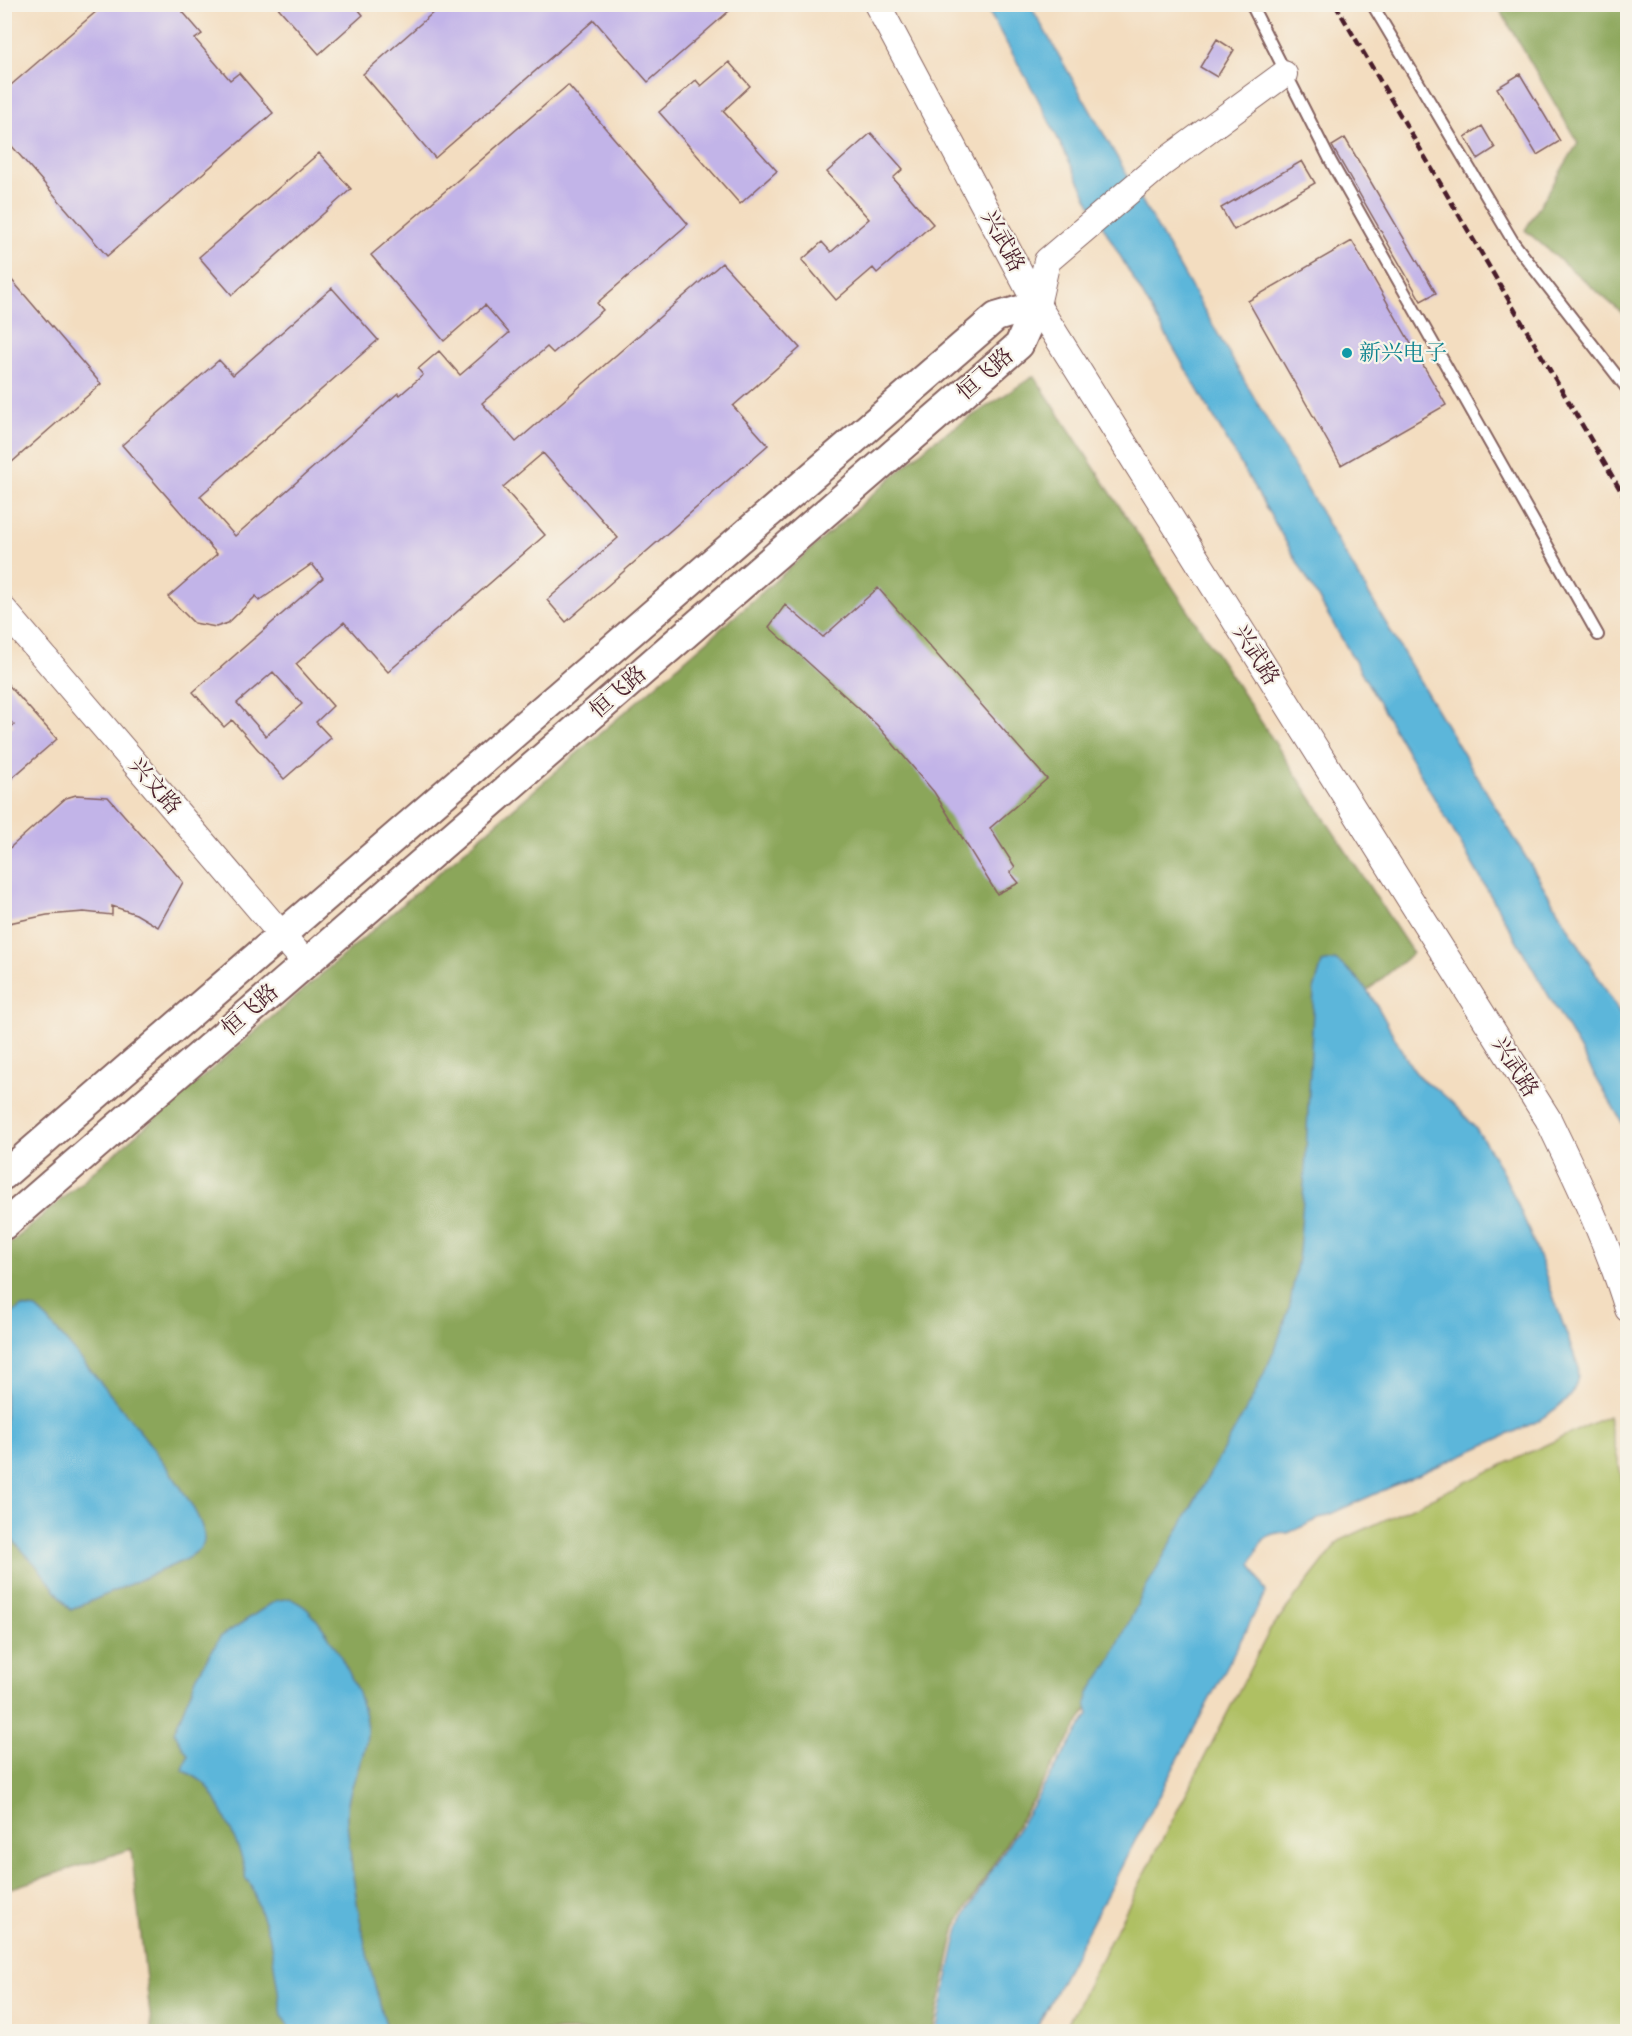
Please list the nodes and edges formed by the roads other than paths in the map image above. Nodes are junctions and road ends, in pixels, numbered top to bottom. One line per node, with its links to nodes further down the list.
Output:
1 (877, 4): 5 (street, 兴武路)
2 (1251, 4): 4 (lane)
3 (1372, 4): 6 (lane)
4 (1284, 74): 5 (street); 8 (lane)
5 (1037, 305): 9 (main road, 恒飞路); 10 (main road, 恒飞路); 13 (street, 兴武路)
6 (1628, 390)
7 (4, 610): 9 (street, 兴文路)
8 (1598, 635)
9 (282, 934): 10 (street, 兴文路); 11 (main road, 恒飞路)
10 (305, 962): 12 (main road, 恒飞路)
11 (4, 1175)
12 (4, 1225)
13 (1628, 1309)

